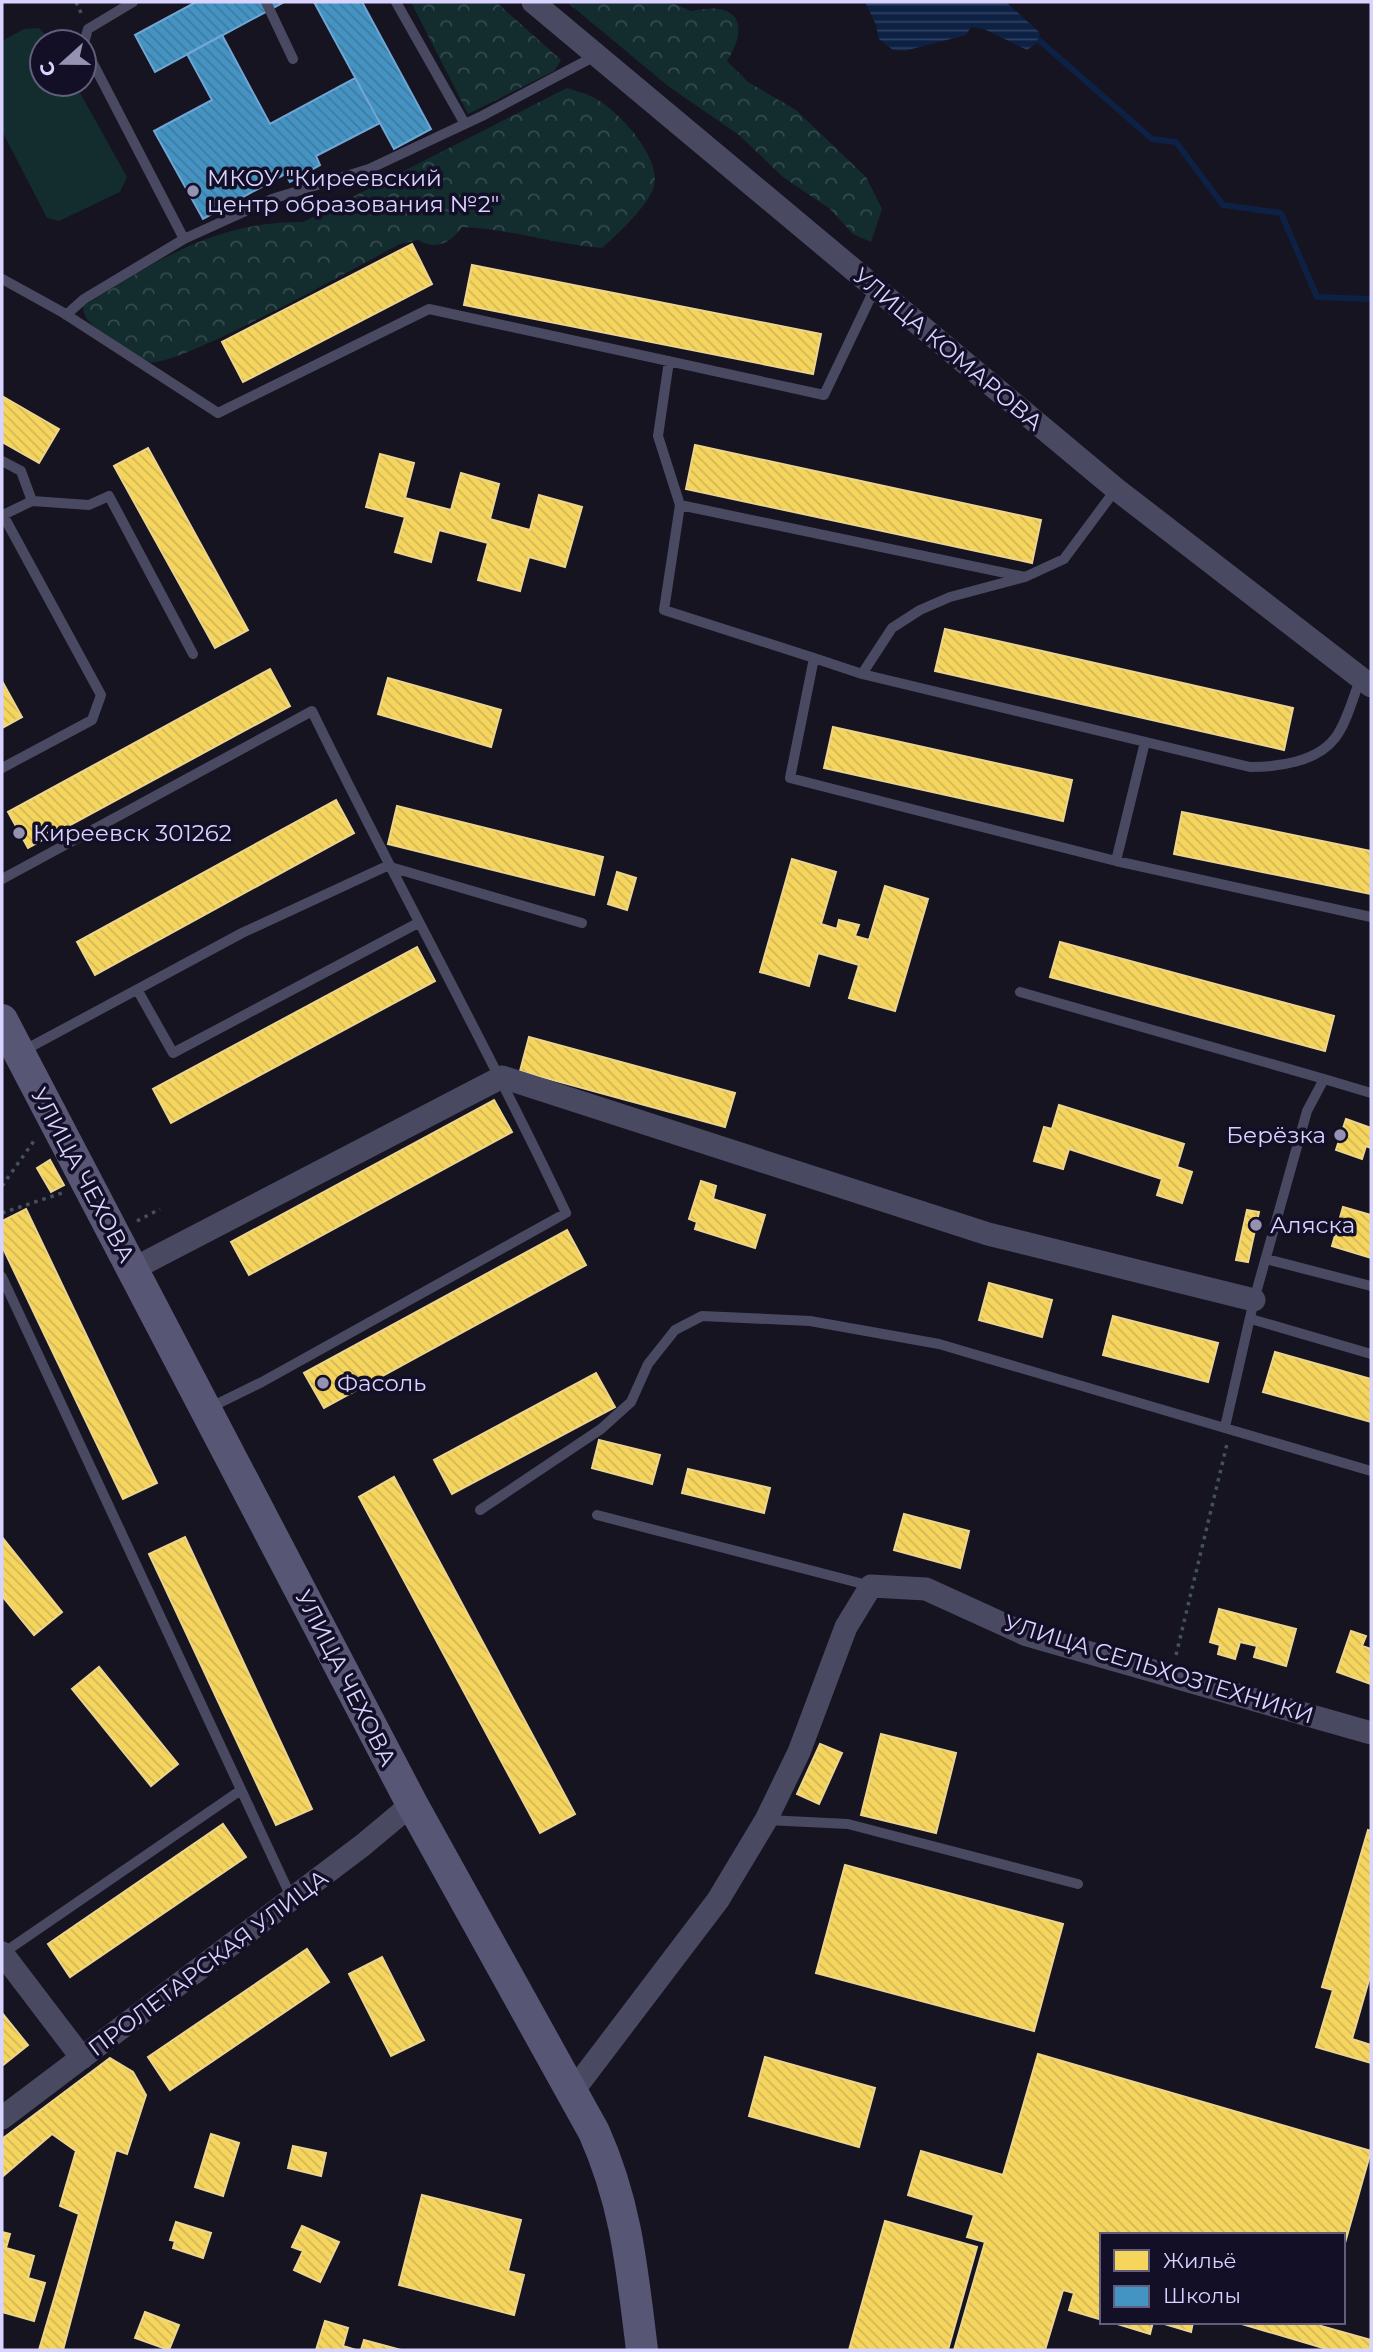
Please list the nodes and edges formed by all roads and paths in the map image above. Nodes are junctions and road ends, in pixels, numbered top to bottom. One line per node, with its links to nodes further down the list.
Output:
1 (134, 2): 5 (lane)
2 (266, 2): 7 (lane)
3 (396, 2): 9 (lane)
4 (533, 2): 6 (street, УЛИЦА КОМАРОВА)
5 (90, 28)
6 (597, 55): 9 (lane); 12 (street, УЛИЦА КОМАРОВА)
7 (293, 59)
8 (98, 71): 10 (lane)
9 (465, 124): 10 (lane)
10 (184, 239): 13 (lane)
11 (2, 279): 13 (lane)
12 (875, 289): 14 (lane); 16 (street, УЛИЦА КОМАРОВА)
13 (66, 315): 14 (lane)
14 (669, 361): 18 (lane)
15 (2, 461): 17 (lane)
16 (1116, 489): 20 (lane); 24 (street, УЛИЦА КОМАРОВА)
17 (32, 501): 19 (lane); 21 (lane)
18 (680, 505): 20 (lane); 22 (lane)
19 (3, 514): 26 (lane)
20 (1025, 577): 23 (lane)
21 (193, 654)
22 (814, 658): 23 (lane); 27 (lane)
23 (862, 674): 25 (lane)
24 (1366, 682): 25 (lane)
25 (1144, 742): 27 (lane)
26 (2, 768)
27 (1116, 861): 30 (lane)
28 (387, 866): 29 (lane); 31 (lane); 32 (lane); 33 (lane)
29 (2, 879)
30 (1371, 917)
31 (418, 923): 33 (lane); 37 (lane)
32 (582, 923)
33 (138, 991): 36 (lane)
34 (1020, 992): 38 (lane)
35 (2, 1020): 36 (main road, УЛИЦА ЧЕХОВА)
36 (19, 1054): 45 (main road, УЛИЦА ЧЕХОВА)
37 (502, 1077): 45 (street); 48 (street); 50 (lane)
38 (1324, 1079): 39 (lane); 44 (lane)
39 (1371, 1093)
40 (40, 1134): 41 (path)
41 (2, 1186)
42 (71, 1191): 43 (path)
43 (2, 1213)
44 (1266, 1259): 47 (lane); 48 (lane)
45 (133, 1269): 50 (main road, УЛИЦА ЧЕХОВА)
46 (2, 1277): 58 (lane)
47 (1371, 1286)
48 (1252, 1310): 49 (lane); 51 (lane)
49 (1371, 1354)
50 (207, 1410): 59 (main road, УЛИЦА ЧЕХОВА)
51 (1228, 1428): 52 (lane); 53 (lane); 56 (path)
52 (1371, 1471)
53 (480, 1510)
54 (597, 1515): 55 (lane)
55 (871, 1586): 56 (street, УЛИЦА СЕЛЬХОЗТЕХНИКИ); 60 (street)
56 (1171, 1675): 57 (street, УЛИЦА СЕЛЬХОЗТЕХНИКИ)
57 (1371, 1733)
58 (241, 1790): 62 (lane); 63 (lane)
59 (412, 1804): 62 (street, ПРОЛЕТАРСКАЯ УЛИЦА); 65 (main road, УЛИЦА ЧЕХОВА)
60 (766, 1820): 61 (lane); 65 (street)
61 (1078, 1884)
62 (292, 1899): 64 (street, ПРОЛЕТАРСКАЯ УЛИЦА)
63 (2, 1953): 64 (street)
64 (82, 2058): 66 (street, ПРОЛЕТАРСКАЯ УЛИЦА)
65 (573, 2091): 67 (main road, УЛИЦА ЧЕХОВА)
66 (2, 2118)
67 (642, 2350)

